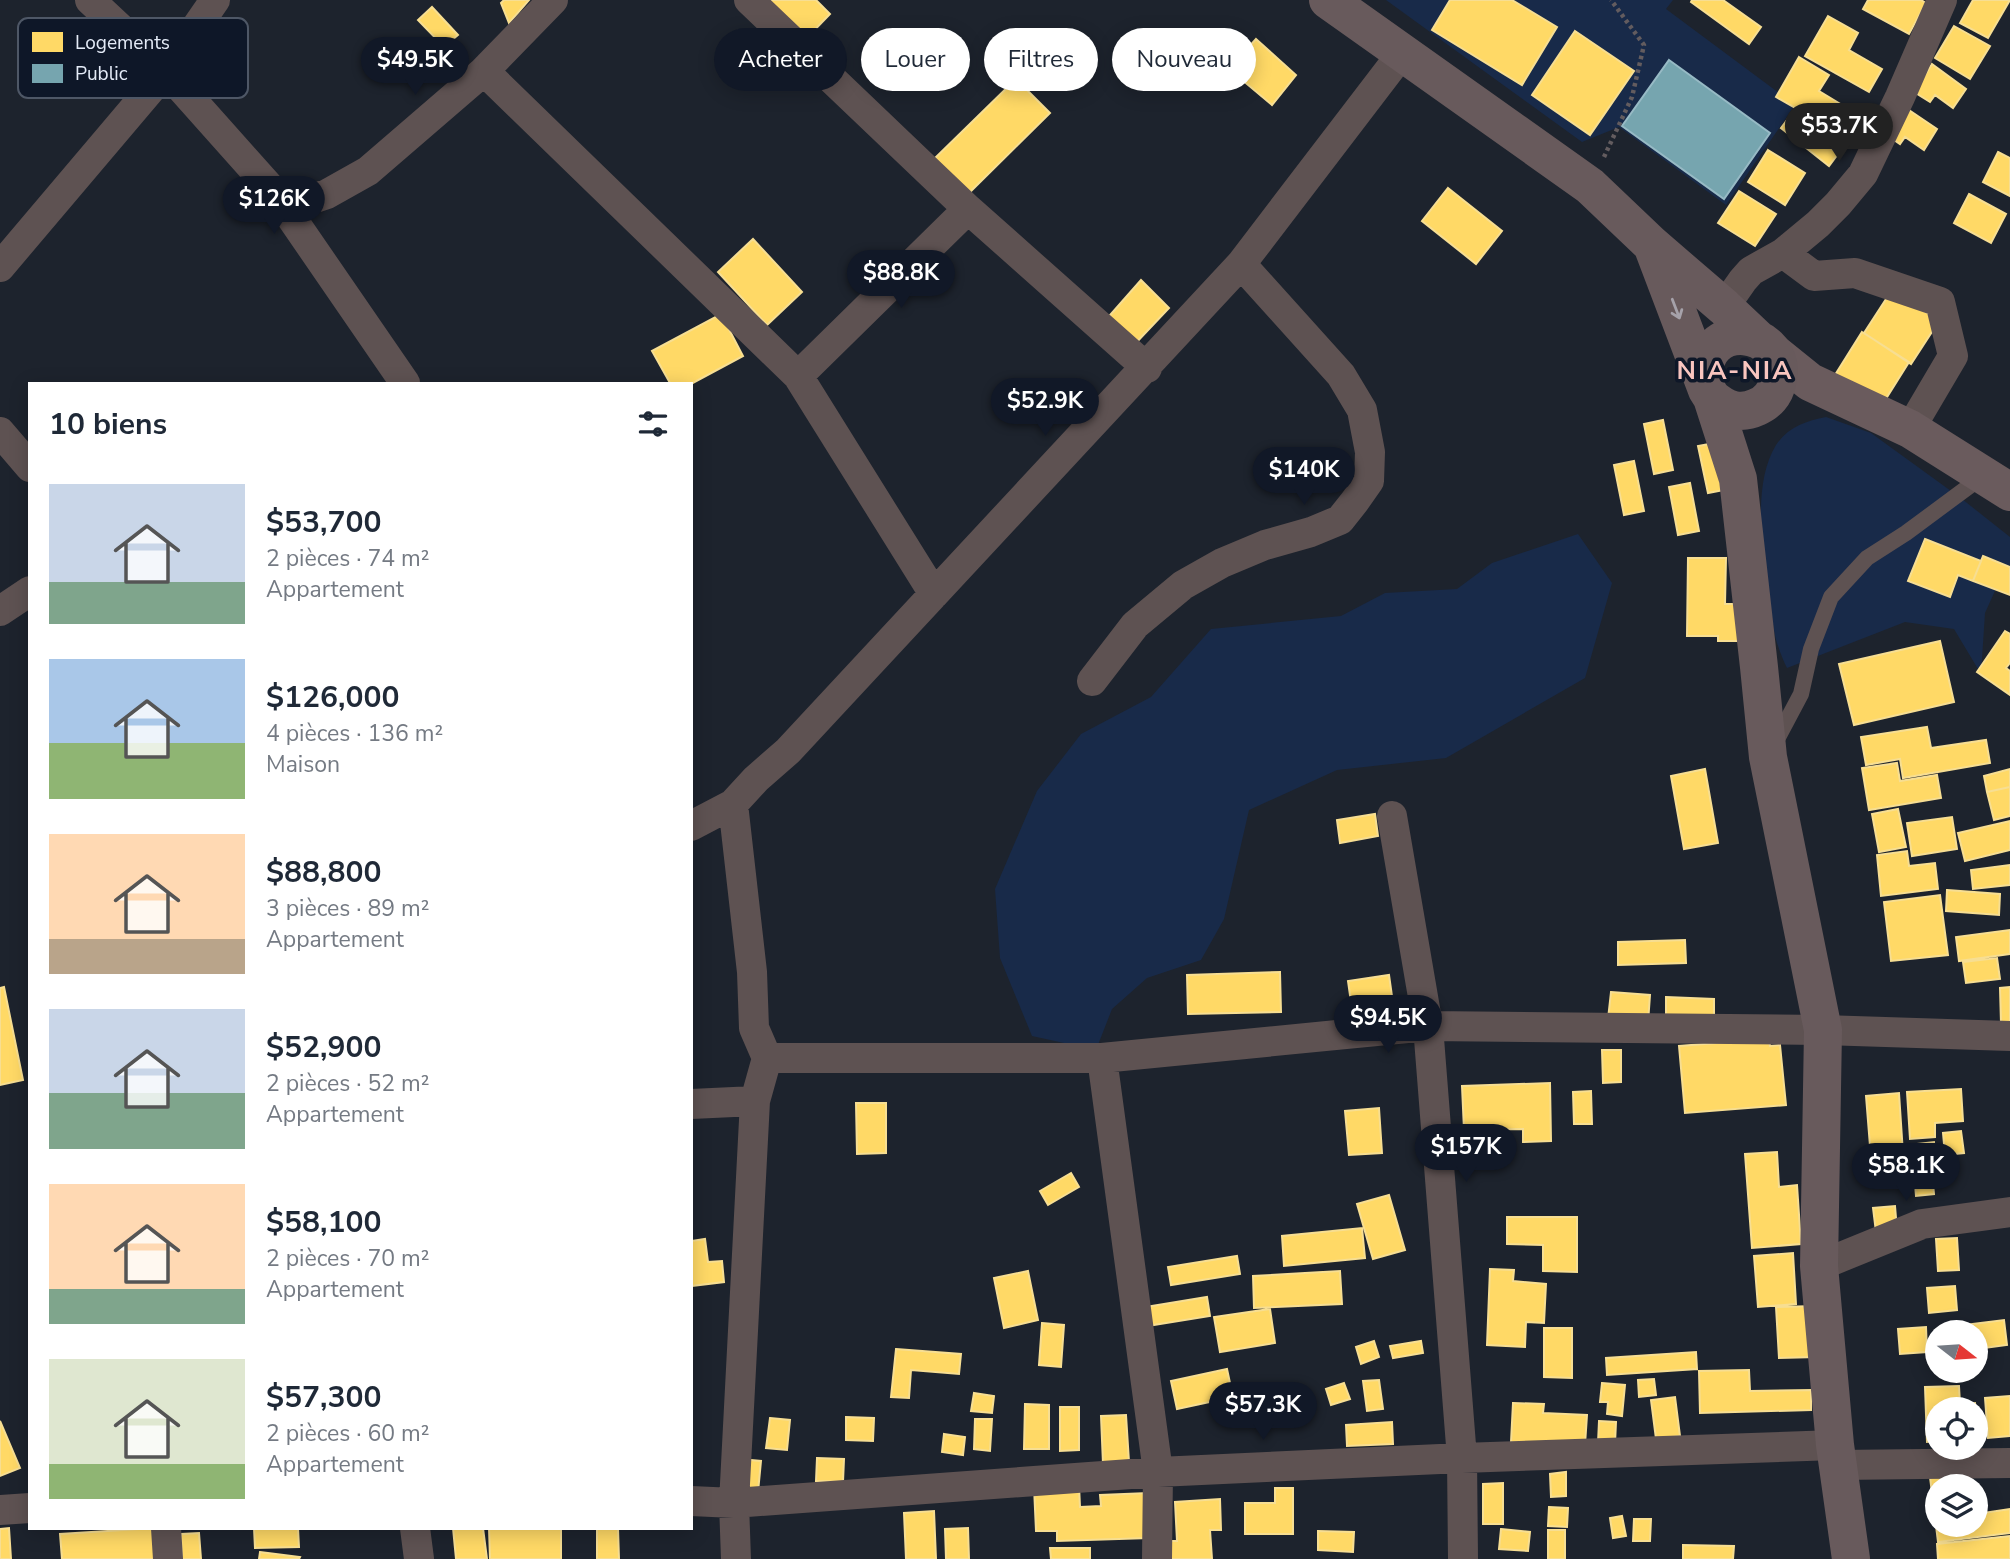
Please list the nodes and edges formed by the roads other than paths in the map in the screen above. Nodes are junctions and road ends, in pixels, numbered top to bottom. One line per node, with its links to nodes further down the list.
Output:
1 (90, 0): 7 (street)
2 (215, 0): 8 (street)
3 (553, 0): 10 (street)
4 (749, 0): 14 (street)
5 (1328, 0): 9 (highway)
6 (1942, 0): 16 (street)
7 (109, 18)
8 (203, 18)
9 (1403, 52): 15 (highway); 17 (street)
10 (484, 71): 13 (street); 22 (street)
11 (143, 98): 18 (street)
12 (190, 98): 13 (street)
13 (285, 208): 23 (street)
14 (968, 209): 21 (street); 22 (street)
15 (1652, 245): 19 (highway); 25 (highway, one-way to 25)
16 (1783, 253): 19 (street); 27 (street)
17 (1241, 264): 21 (street); 35 (street)
18 (0, 267)
19 (1724, 307): 20 (highway)
20 (1766, 347): 24 (main road); 25 (highway); 26 (highway)
21 (1147, 368): 33 (street)
22 (798, 376): 33 (street)
23 (404, 382)
24 (1810, 382): 26 (main road); 27 (main road)
25 (1708, 390): 26 (highway); 30 (highway)
26 (1763, 404): 30 (highway)
27 (1910, 429): 31 (main road)
28 (0, 432): 29 (street)
29 (28, 465)
30 (1738, 479): 36 (highway)
31 (1997, 483): 36 (lane)
32 (28, 592): 34 (street)
33 (934, 594): 37 (street)
34 (0, 611)
35 (1092, 681)
36 (1768, 757): 41 (highway)
37 (733, 804): 39 (street); 43 (street)
38 (1392, 816): 40 (street)
39 (693, 824)
40 (1429, 1026): 41 (street); 44 (street); 50 (street)
41 (1823, 1030): 42 (street); 48 (highway)
42 (2010, 1036)
43 (767, 1058): 44 (street); 45 (street)
44 (1102, 1058): 52 (street)
45 (755, 1101): 46 (street); 54 (street)
46 (693, 1104)
47 (2010, 1212): 48 (street)
48 (1819, 1266): 49 (highway)
49 (1836, 1455): 50 (street); 51 (street); 64 (highway)
50 (1462, 1458): 52 (street); 63 (street)
51 (2010, 1463)
52 (1158, 1472): 54 (street); 62 (street)
53 (693, 1501): 54 (street)
54 (734, 1503): 61 (street)
55 (28, 1508): 56 (street)
56 (0, 1510)
57 (166, 1530): 59 (street)
58 (415, 1530): 60 (street)
59 (168, 1559)
60 (419, 1559)
61 (736, 1559)
62 (1157, 1559)
63 (1463, 1559)
64 (1851, 1559)

